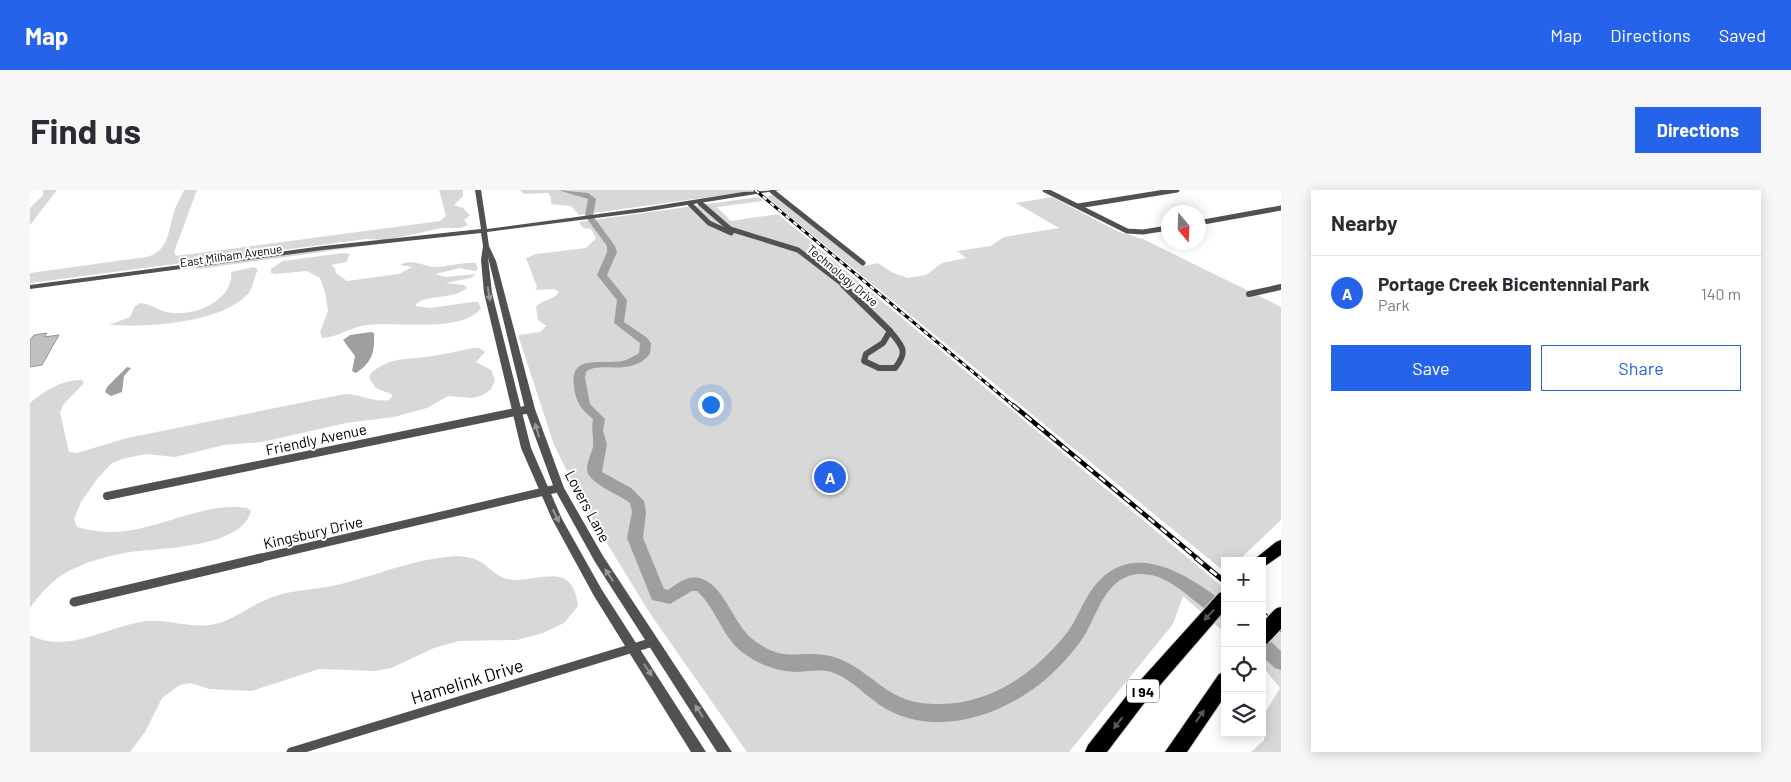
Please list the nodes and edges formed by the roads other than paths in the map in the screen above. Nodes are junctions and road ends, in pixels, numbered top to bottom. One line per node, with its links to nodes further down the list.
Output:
1 (478, 190): 15 (street, Lovers Lane)
2 (775, 190): 5 (street, East Milham Avenue); 19 (street)
3 (1045, 190): 8 (street)
4 (1177, 190): 8 (street)
5 (749, 194): 6 (street, East Milham Avenue); 10 (street, East Milham Avenue)
6 (700, 203): 7 (street, East Milham Avenue); 11 (street, Technology Drive)
7 (690, 204): 10 (street, East Milham Avenue); 12 (street)
8 (1078, 206): 14 (street)
9 (1281, 208): 13 (street)
10 (614, 213): 15 (street, East Milham Avenue)
11 (716, 218): 12 (street); 17 (street, Technology Drive)
12 (706, 220): 17 (street)
13 (1206, 222)
14 (1161, 229)
15 (484, 230): 16 (street, East Milham Avenue); 18 (street, Lovers Lane)
16 (436, 237): 20 (street, East Milham Avenue); 24 (street, East Milham Avenue)
17 (750, 237): 27 (street, Technology Drive)
18 (486, 246): 28 (street, Lovers Lane); 29 (street, Lovers Lane, one-way to 29)
19 (863, 262)
20 (176, 267): 21 (street, East Milham Avenue); 24 (street)
21 (50, 284): 22 (street, East Milham Avenue); 24 (street)
22 (30, 287)
23 (1281, 287): 26 (street)
24 (62, 288): 25 (street, East Milham Avenue)
25 (30, 294)
26 (1249, 294)
27 (890, 331): 27 (street, Technology Drive)
28 (530, 409): 29 (street, Friendly Avenue); 30 (street, Lovers Lane, one-way to 28)
29 (516, 412): 31 (street, Lovers Lane); 32 (street, Friendly Avenue)
30 (559, 488): 31 (street, Kingsbury Drive); 39 (street, Lovers Lane, one-way to 30)
31 (544, 491): 35 (street, Kingsbury Drive); 40 (street, Lovers Lane, one-way to 40)
32 (107, 496)
33 (1281, 546): 34 (highway)
34 (1266, 559)
35 (74, 602)
36 (1221, 602): 45 (highway, I 94, one-way to 45)
37 (1281, 616): 38 (highway, bridge)
38 (1266, 632)
39 (653, 642): 40 (street, Hamelink Drive); 44 (street, Lovers Lane, one-way to 39)
40 (633, 648): 42 (street, Hamelink Drive); 43 (street, Lovers Lane, one-way to 43)
41 (1221, 686): 46 (highway, one-way to 41)
42 (291, 752)
43 (699, 752)
44 (724, 752)
45 (1095, 752)
46 (1175, 752)

